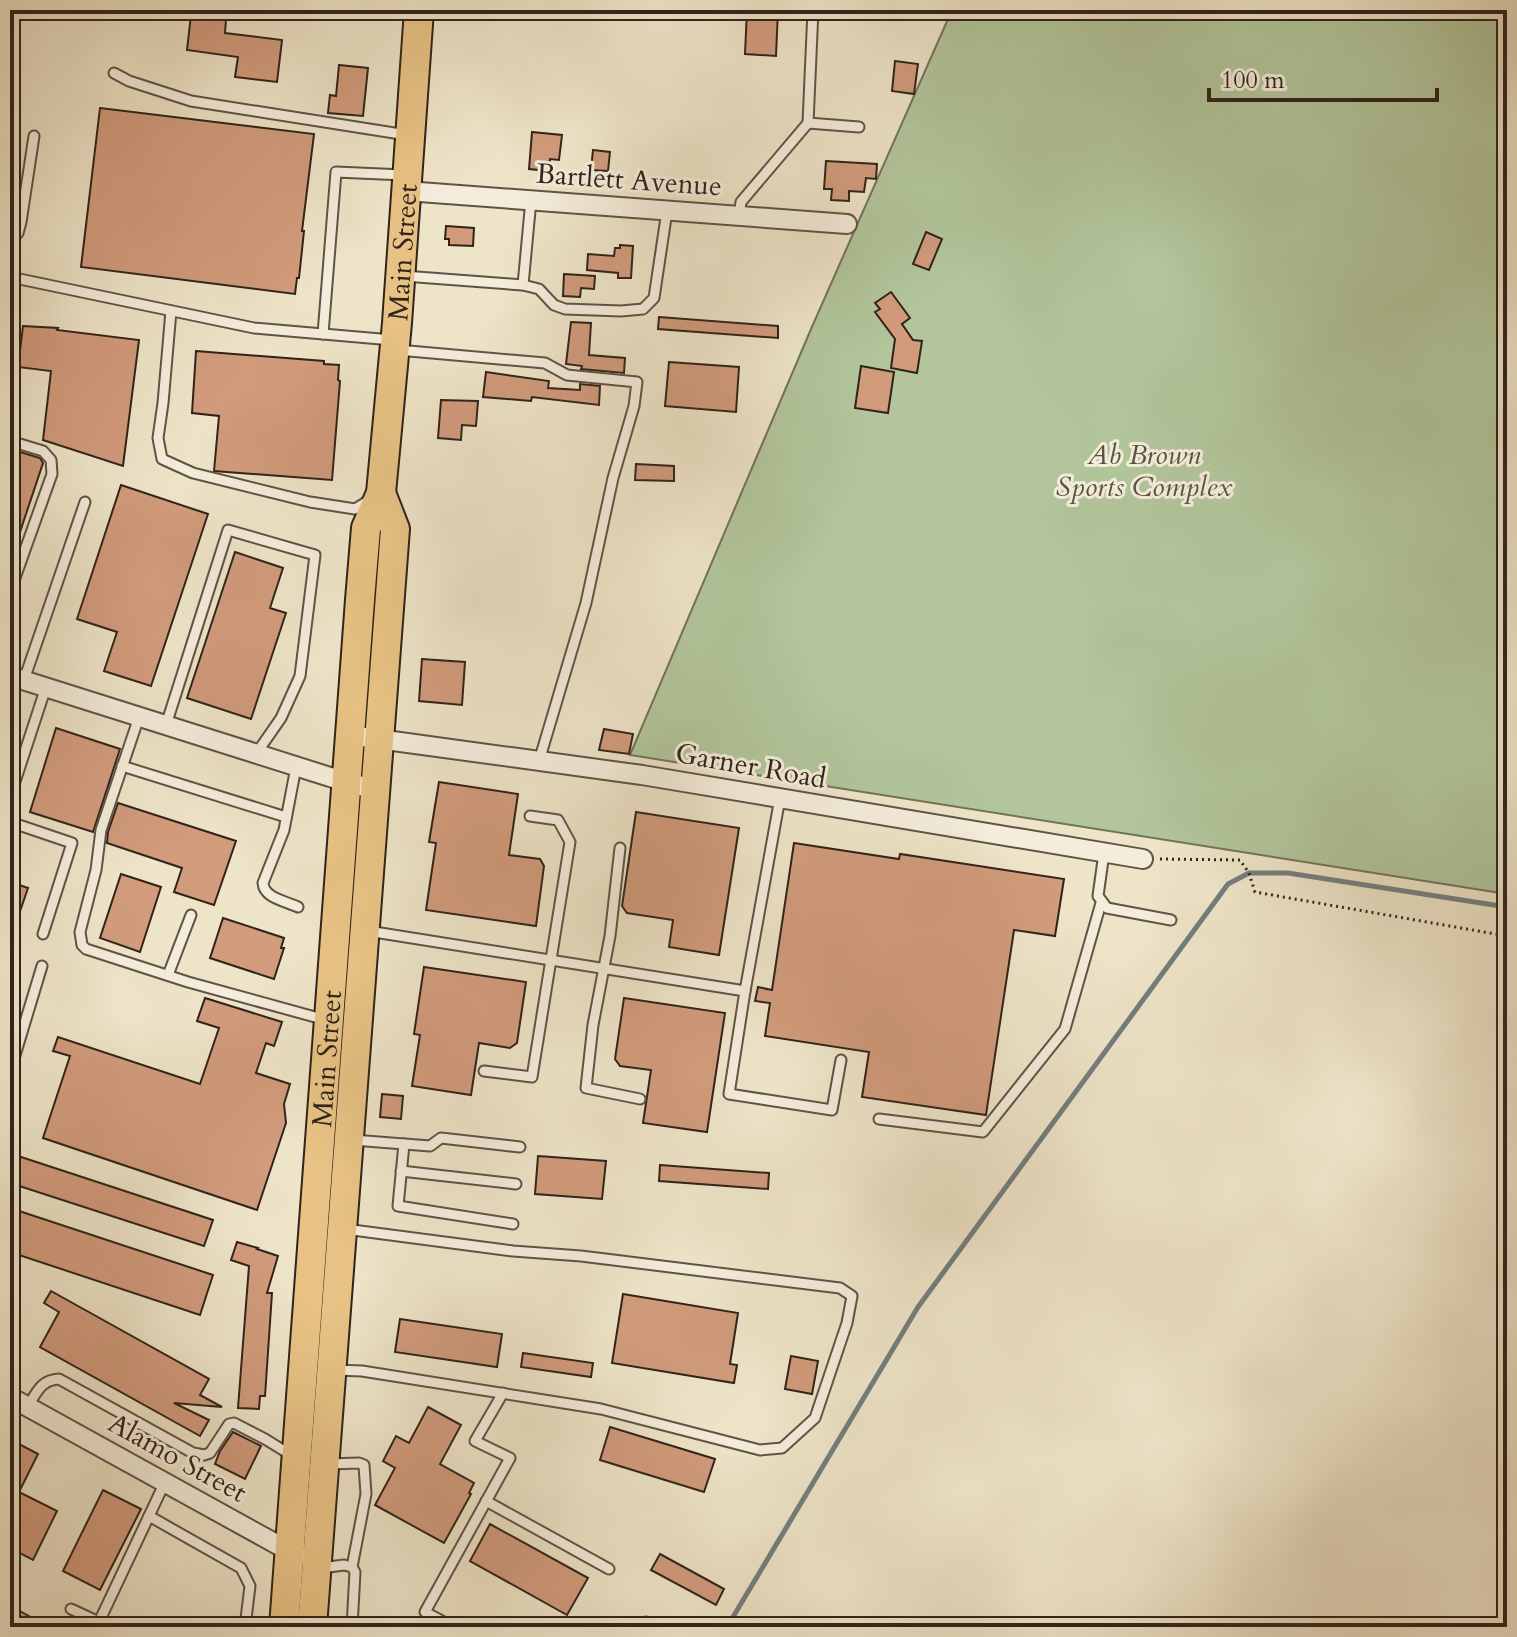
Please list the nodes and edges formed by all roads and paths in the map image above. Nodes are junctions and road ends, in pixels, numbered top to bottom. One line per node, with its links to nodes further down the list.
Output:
1 (419, 10): 7 (main road, Main Street)
2 (813, 10): 4 (lane)
3 (114, 73): 7 (lane)
4 (808, 123): 5 (lane); 11 (lane)
5 (859, 127)
6 (34, 136): 13 (lane)
7 (410, 136): 8 (main road, Main Street)
8 (407, 183): 9 (street, Bartlett Avenue); 14 (main road, Main Street); 18 (lane)
9 (531, 200): 10 (street, Bartlett Avenue); 16 (lane)
10 (667, 211): 11 (street, Bartlett Avenue); 16 (lane)
11 (739, 216): 12 (street, Bartlett Avenue)
12 (847, 224)
13 (10, 241)
14 (400, 276): 16 (lane); 19 (main road, Main Street)
15 (10, 277): 17 (lane)
16 (523, 285)
17 (171, 311): 18 (lane); 21 (lane)
18 (323, 334): 19 (lane)
19 (395, 345): 21 (main road, Main Street); 31 (lane)
20 (10, 441): 23 (lane)
21 (381, 493): 28 (main road, Main Street); 29 (main road, Main Street)
22 (85, 502): 24 (lane)
23 (10, 592)
24 (17, 678): 25 (street)
25 (46, 687): 26 (street); 36 (lane)
26 (139, 717): 27 (street); 32 (lane)
27 (166, 725): 30 (street); 30 (lane)
28 (349, 735): 29 (street, Garner Road); 34 (main road, Main Street)
29 (379, 739): 31 (street, Garner Road); 35 (main road, Main Street)
30 (256, 754): 33 (street)
31 (539, 761): 37 (street, Garner Road)
32 (122, 766): 39 (lane); 54 (lane)
33 (296, 767): 34 (street); 39 (lane)
34 (347, 783): 35 (street); 56 (main road, Main Street)
35 (375, 790): 48 (main road, Main Street)
36 (10, 797)
37 (780, 798): 42 (street, Garner Road); 55 (lane)
38 (530, 816): 51 (lane)
39 (286, 817): 45 (lane)
40 (10, 822): 49 (lane)
41 (620, 848): 53 (lane)
42 (1104, 853): 43 (street, Garner Road); 44 (lane)
43 (1143, 859): 50 (path)
44 (1101, 903): 47 (lane); 61 (lane)
45 (298, 907)
46 (191, 915): 54 (lane)
47 (1171, 920)
48 (364, 931): 51 (lane); 62 (main road, Main Street)
49 (43, 934)
50 (1507, 936)
51 (550, 960): 53 (lane); 58 (lane)
52 (42, 966): 59 (lane)
53 (602, 968): 55 (lane); 60 (lane)
54 (168, 975): 56 (lane)
55 (745, 991): 57 (lane)
56 (330, 1021): 68 (main road, Main Street)
57 (841, 1060)
58 (484, 1071)
59 (10, 1072)
60 (640, 1099)
61 (879, 1119)
62 (349, 1139): 63 (lane); 69 (main road, Main Street)
63 (404, 1144): 64 (lane); 65 (lane)
64 (520, 1147)
65 (401, 1171): 66 (lane); 67 (lane)
66 (516, 1184)
67 (513, 1224)
68 (314, 1225): 69 (lane); 70 (main road, Main Street)
69 (343, 1229): 71 (main road, Main Street); 72 (lane)
70 (304, 1369): 71 (lane); 75 (main road, Main Street)
71 (333, 1370): 72 (lane); 76 (main road, Main Street)
72 (503, 1393): 78 (lane)
73 (10, 1397): 74 (street, Alamo Street)
74 (27, 1407): 75 (lane); 77 (street, Alamo Street)
75 (297, 1459): 76 (lane); 80 (main road, Main Street)
76 (325, 1464): 81 (lane); 82 (main road, Main Street)
77 (165, 1482): 79 (lane); 80 (street, Alamo Street)
78 (486, 1501): 83 (lane); 89 (lane)
79 (149, 1516): 84 (lane); 85 (lane)
80 (290, 1551): 82 (street, Alamo Street); 86 (main road, Main Street)
81 (352, 1567): 82 (lane); 88 (lane)
82 (317, 1568): 87 (main road, Main Street)
83 (609, 1569)
84 (71, 1609)
85 (245, 1627)
86 (284, 1627)
87 (312, 1627)
88 (352, 1627)
89 (453, 1627)

